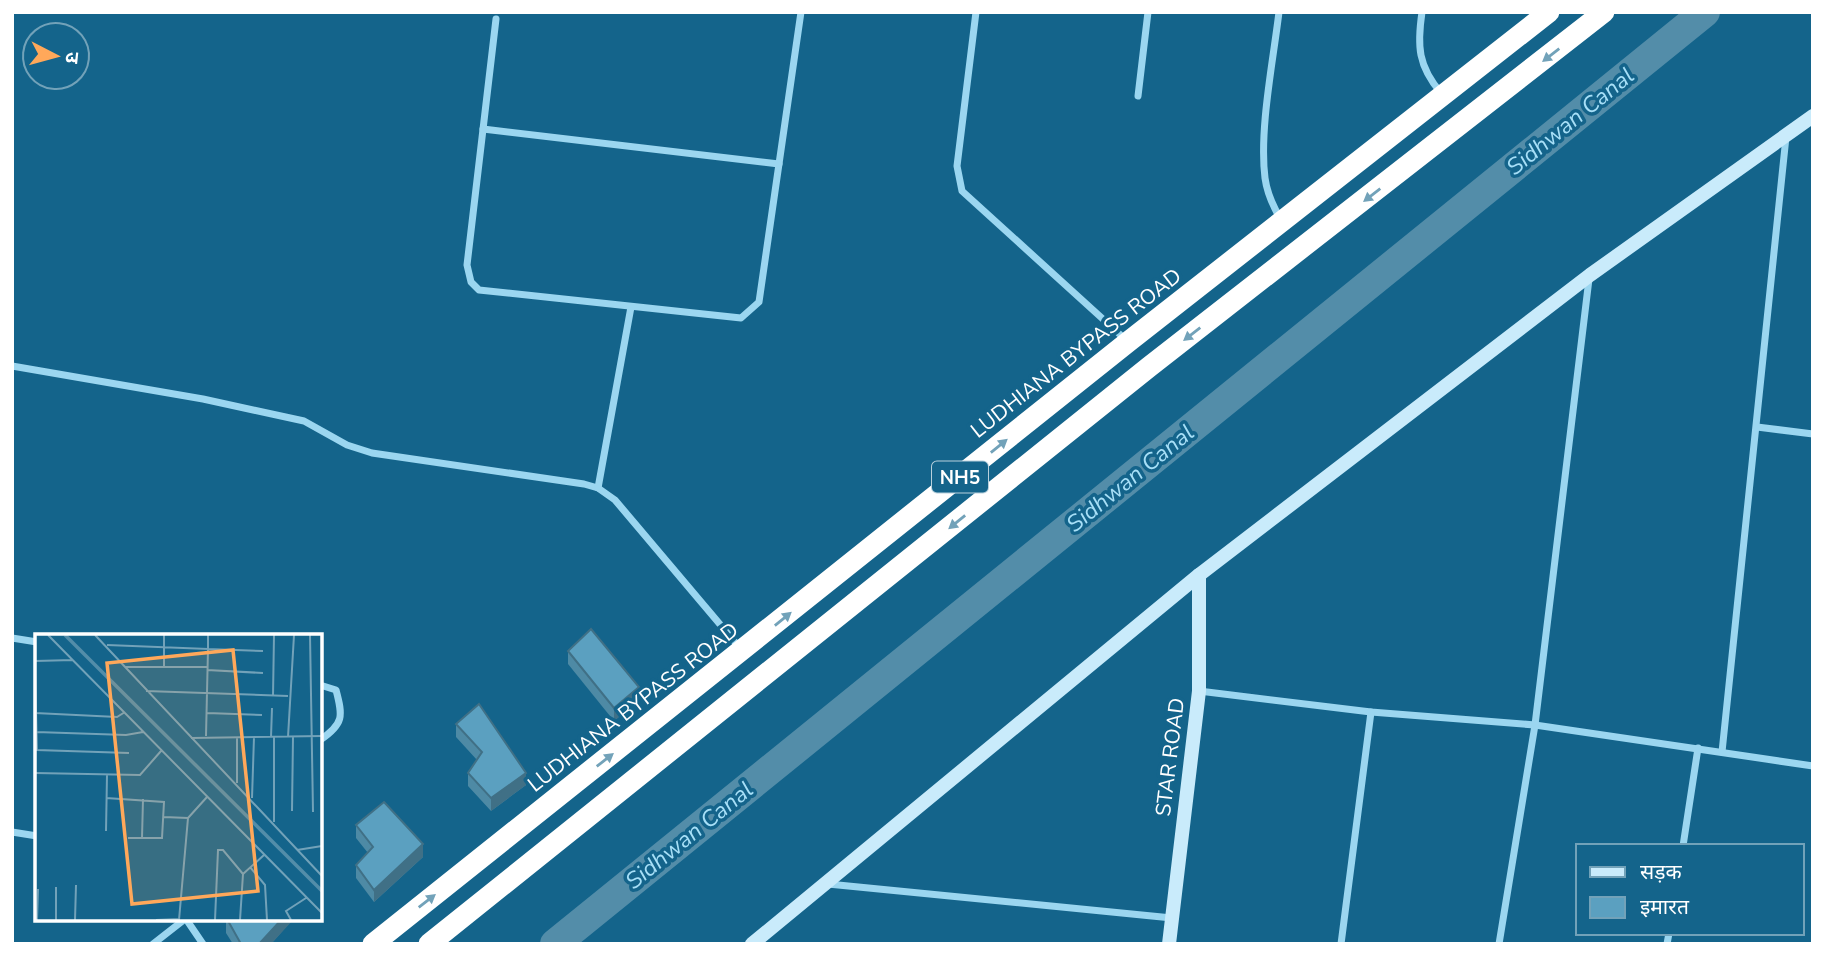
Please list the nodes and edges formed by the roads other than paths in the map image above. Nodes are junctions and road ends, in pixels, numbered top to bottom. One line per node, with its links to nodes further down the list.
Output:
1 (801, 12): 14 (street)
2 (976, 12): 18 (street)
3 (1148, 12): 9 (street)
4 (1279, 12): 15 (street)
5 (1422, 12): 10 (street)
6 (1549, 12): 10 (highway, LUDHIANA BYPASS ROAD / NH5)
7 (1604, 12): 45 (highway, NH5, one-way to 45)
8 (496, 19): 12 (street)
9 (1138, 96)
10 (1443, 96): 15 (highway, LUDHIANA BYPASS ROAD / NH5)
11 (1813, 116): 13 (street)
12 (483, 129): 14 (street); 17 (street)
13 (1786, 135): 16 (street); 20 (street)
14 (779, 164): 17 (street)
15 (1282, 222): 18 (highway, LUDHIANA BYPASS ROAD / NH5)
16 (1590, 275): 23 (street); 30 (street)
17 (631, 307): 22 (street)
18 (1128, 342): 26 (highway, LUDHIANA BYPASS ROAD / NH5, one-way to 18)
19 (12, 366): 22 (street)
20 (1757, 427): 21 (street); 33 (street)
21 (1813, 434)
22 (598, 488): 26 (street)
23 (1199, 575): 28 (street, STAR ROAD); 38 (street)
24 (12, 638): 25 (street)
25 (35, 642)
26 (743, 651): 44 (highway, LUDHIANA BYPASS ROAD / NH5, one-way to 26)
27 (322, 686): 31 (street)
28 (1199, 691): 29 (street); 39 (street, STAR ROAD)
29 (1371, 712): 30 (street); 48 (street)
30 (1535, 725): 32 (street); 49 (street)
31 (322, 739)
32 (1698, 748): 33 (street); 37 (street)
33 (1722, 752): 34 (street)
34 (1813, 766)
35 (12, 832): 36 (street)
36 (35, 836)
37 (1683, 844)
38 (825, 884): 39 (street); 46 (street)
39 (1172, 918): 47 (street, STAR ROAD)
40 (182, 921): 42 (street)
41 (186, 921): 43 (street)
42 (153, 944)
43 (203, 944)
44 (373, 944)
45 (429, 944)
46 (752, 944)
47 (1169, 944)
48 (1341, 944)
49 (1499, 944)

